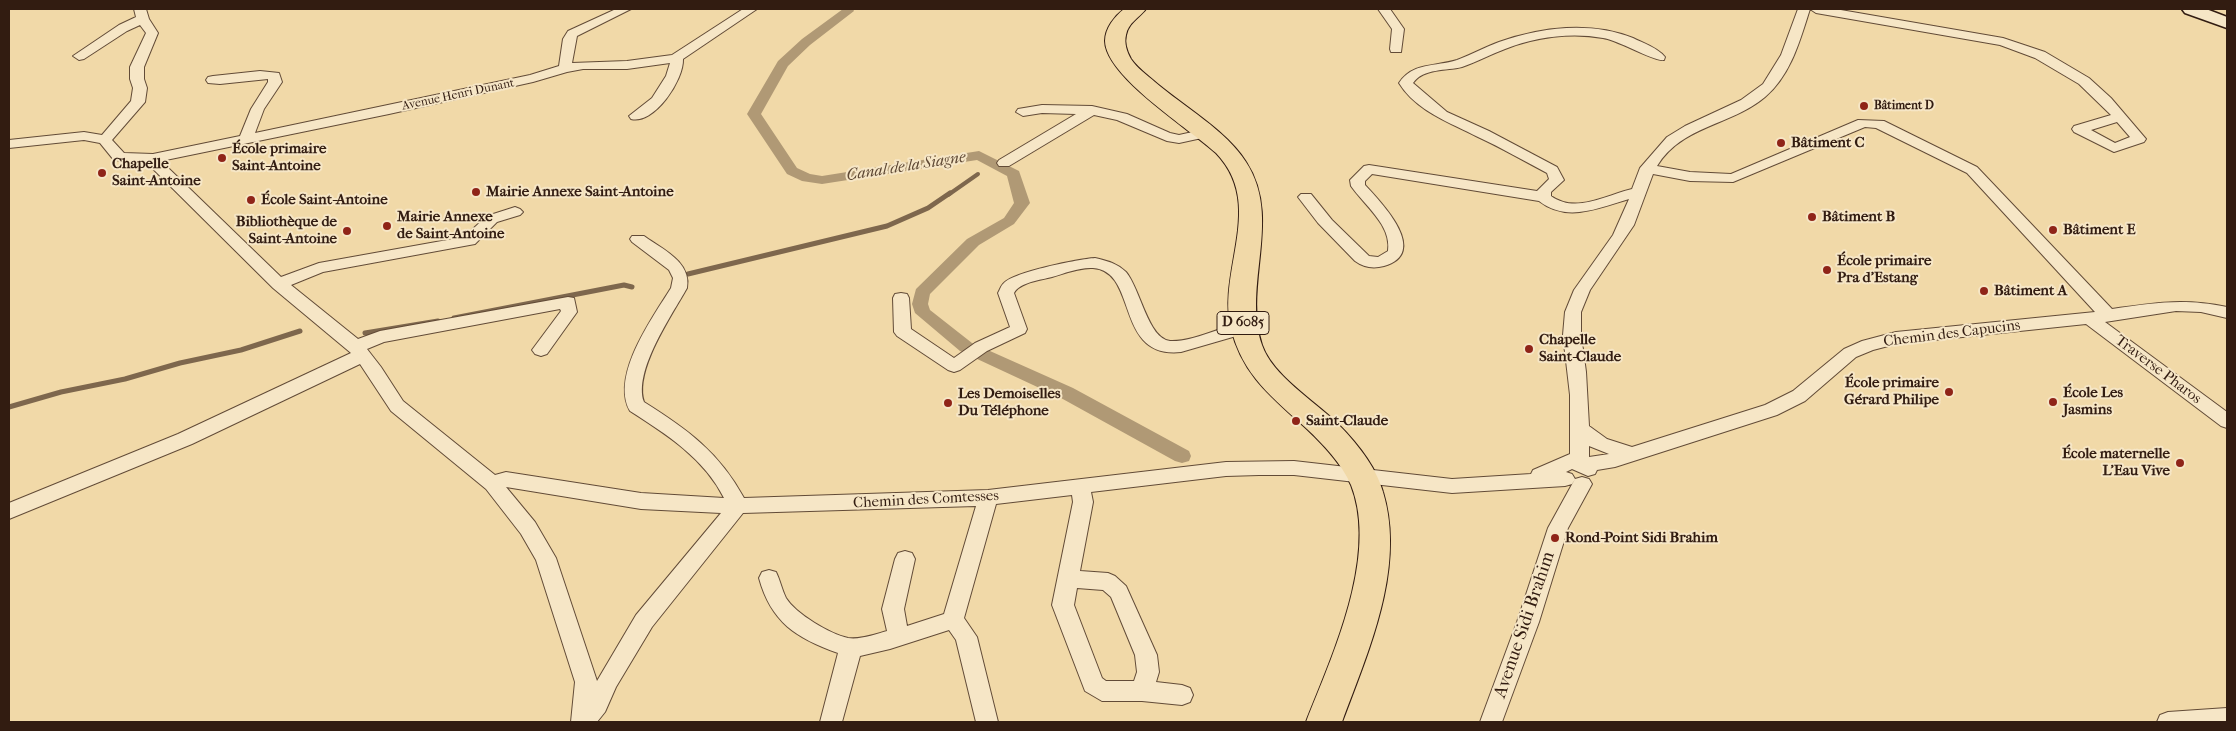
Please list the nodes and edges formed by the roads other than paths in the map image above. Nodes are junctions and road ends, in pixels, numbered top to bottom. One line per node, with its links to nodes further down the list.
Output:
1 (625, 9): 14 (street)
2 (751, 9): 13 (street, Avenue Henri Dunant)
3 (1136, 9): 20 (main road, D 6085)
4 (1384, 9): 10 (street)
5 (1804, 9): 26 (street, Avenue Sidi Brahim)
6 (1816, 9): 19 (street)
7 (2191, 9): 9 (main road)
8 (142, 14): 11 (street); 22 (street)
9 (2227, 23)
10 (1396, 49)
11 (79, 56)
12 (1659, 57): 29 (street)
13 (676, 58): 14 (street, Avenue Henri Dunant); 18 (street)
14 (565, 68): 21 (street, Avenue Henri Dunant)
15 (213, 80): 21 (street)
16 (1092, 110): 17 (street); 20 (street); 25 (street)
17 (1023, 112)
18 (636, 116)
19 (2119, 117)
20 (1206, 133): 39 (main road, D 6085)
21 (246, 139): 24 (street, Avenue Henri Dunant)
22 (105, 140): 23 (street); 24 (street, Avenue Henri Dunant)
23 (9, 144)
24 (152, 158): 34 (street)
25 (1004, 164)
26 (1648, 168): 27 (street, Avenue Sidi Brahim); 37 (street)
27 (1636, 193): 30 (street); 31 (street, Avenue Sidi Brahim)
28 (1306, 197): 29 (street)
29 (1544, 197): 30 (street)
30 (1602, 203): 31 (street)
31 (1631, 209): 43 (street, Avenue Sidi Brahim)
32 (515, 212): 34 (street)
33 (638, 239): 51 (street)
34 (279, 284): 41 (street)
35 (901, 298): 39 (street)
36 (2227, 312): 37 (street, Chemin des Capucins)
37 (2108, 316): 38 (street, Chemin des Capucins)
38 (2090, 319): 42 (street, Traverse Pharos); 44 (street, Chemin des Capucins)
39 (1244, 328): 45 (main road, D 6085)
40 (541, 350): 41 (street)
41 (359, 351): 47 (street); 52 (street)
42 (2227, 422)
43 (1580, 430): 44 (street); 46 (street, Avenue Sidi Brahim)
44 (1623, 457): 46 (street, Chemin des Capucins)
45 (1361, 474): 48 (street, Chemin des Comtesses); 49 (street); 65 (main road, D 6085)
46 (1574, 475): 49 (street); 49 (street); 66 (street, Avenue Sidi Brahim)
47 (493, 484): 51 (street, Chemin des Comtesses); 62 (street)
48 (1081, 486): 50 (street, Chemin des Comtesses); 55 (street)
49 (1481, 486)
50 (988, 498): 51 (street, Chemin des Comtesses); 56 (street)
51 (738, 506): 62 (street)
52 (9, 511)
53 (905, 559): 57 (street)
54 (770, 578): 58 (street)
55 (1068, 579): 59 (street); 59 (street)
56 (953, 620): 57 (street); 64 (street)
57 (899, 637): 58 (street)
58 (851, 648): 63 (street)
59 (1142, 691): 60 (street)
60 (1182, 695)
61 (2227, 718): 67 (street)
62 (582, 722)
63 (831, 722)
64 (987, 722)
65 (1324, 722)
66 (1491, 722)
67 (2168, 722)

